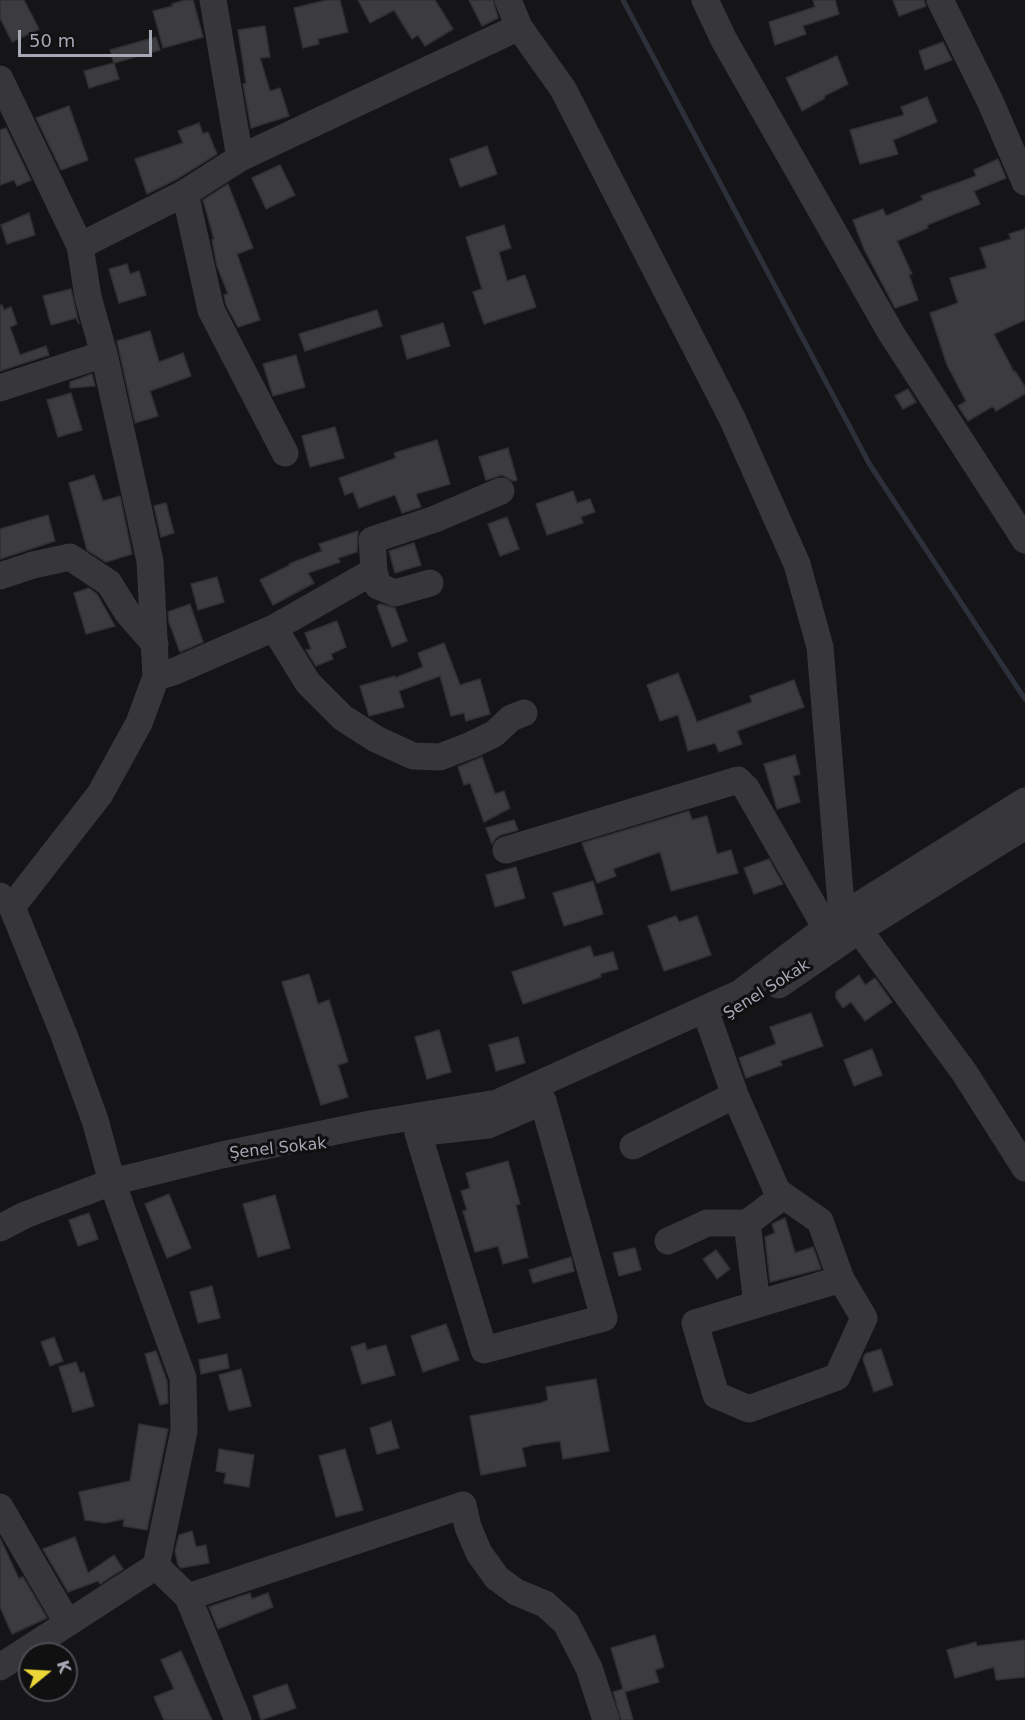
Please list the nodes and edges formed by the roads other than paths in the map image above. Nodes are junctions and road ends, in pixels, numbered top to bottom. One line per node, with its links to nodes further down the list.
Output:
1 (213, 0): 7 (street)
2 (508, 0): 5 (street)
3 (705, 0): 15 (street)
4 (940, 0): 8 (street)
5 (519, 27): 7 (street); 26 (street)
6 (0, 79): 10 (street)
7 (240, 158): 9 (street)
8 (1025, 182)
9 (185, 193): 10 (street); 13 (street)
10 (80, 246): 11 (street)
11 (104, 354): 12 (street); 20 (street)
12 (0, 388)
13 (285, 453)
14 (501, 491): 16 (street)
15 (1025, 540)
16 (374, 571): 18 (street); 19 (street)
17 (0, 576): 20 (street)
18 (430, 583)
19 (274, 628): 21 (street); 22 (street)
20 (155, 644): 21 (street)
21 (156, 676): 25 (street)
22 (524, 714)
23 (1018, 818): 26 (street, Şenel Sokak)
24 (506, 850): 26 (street)
25 (6, 901): 34 (street)
26 (842, 925): 27 (street, Şenel Sokak); 32 (street, Şenel Sokak); 33 (street)
27 (710, 1024): 28 (street); 29 (street, Şenel Sokak)
28 (735, 1095): 31 (street); 35 (street)
29 (543, 1101): 30 (street, Şenel Sokak); 30 (street)
30 (418, 1133): 32 (street, Şenel Sokak)
31 (633, 1146)
32 (222, 1155): 34 (street)
33 (1025, 1168)
34 (112, 1182): 37 (street); 42 (street)
35 (783, 1196): 36 (street); 39 (street)
36 (747, 1223): 38 (street); 40 (street)
37 (0, 1228)
38 (668, 1241)
39 (841, 1279): 40 (street); 40 (street)
40 (757, 1304)
41 (0, 1507): 44 (street)
42 (156, 1566): 43 (street); 44 (street)
43 (188, 1597): 46 (street); 47 (street)
44 (67, 1622): 45 (street)
45 (0, 1667)
46 (238, 1720)
47 (606, 1720)

